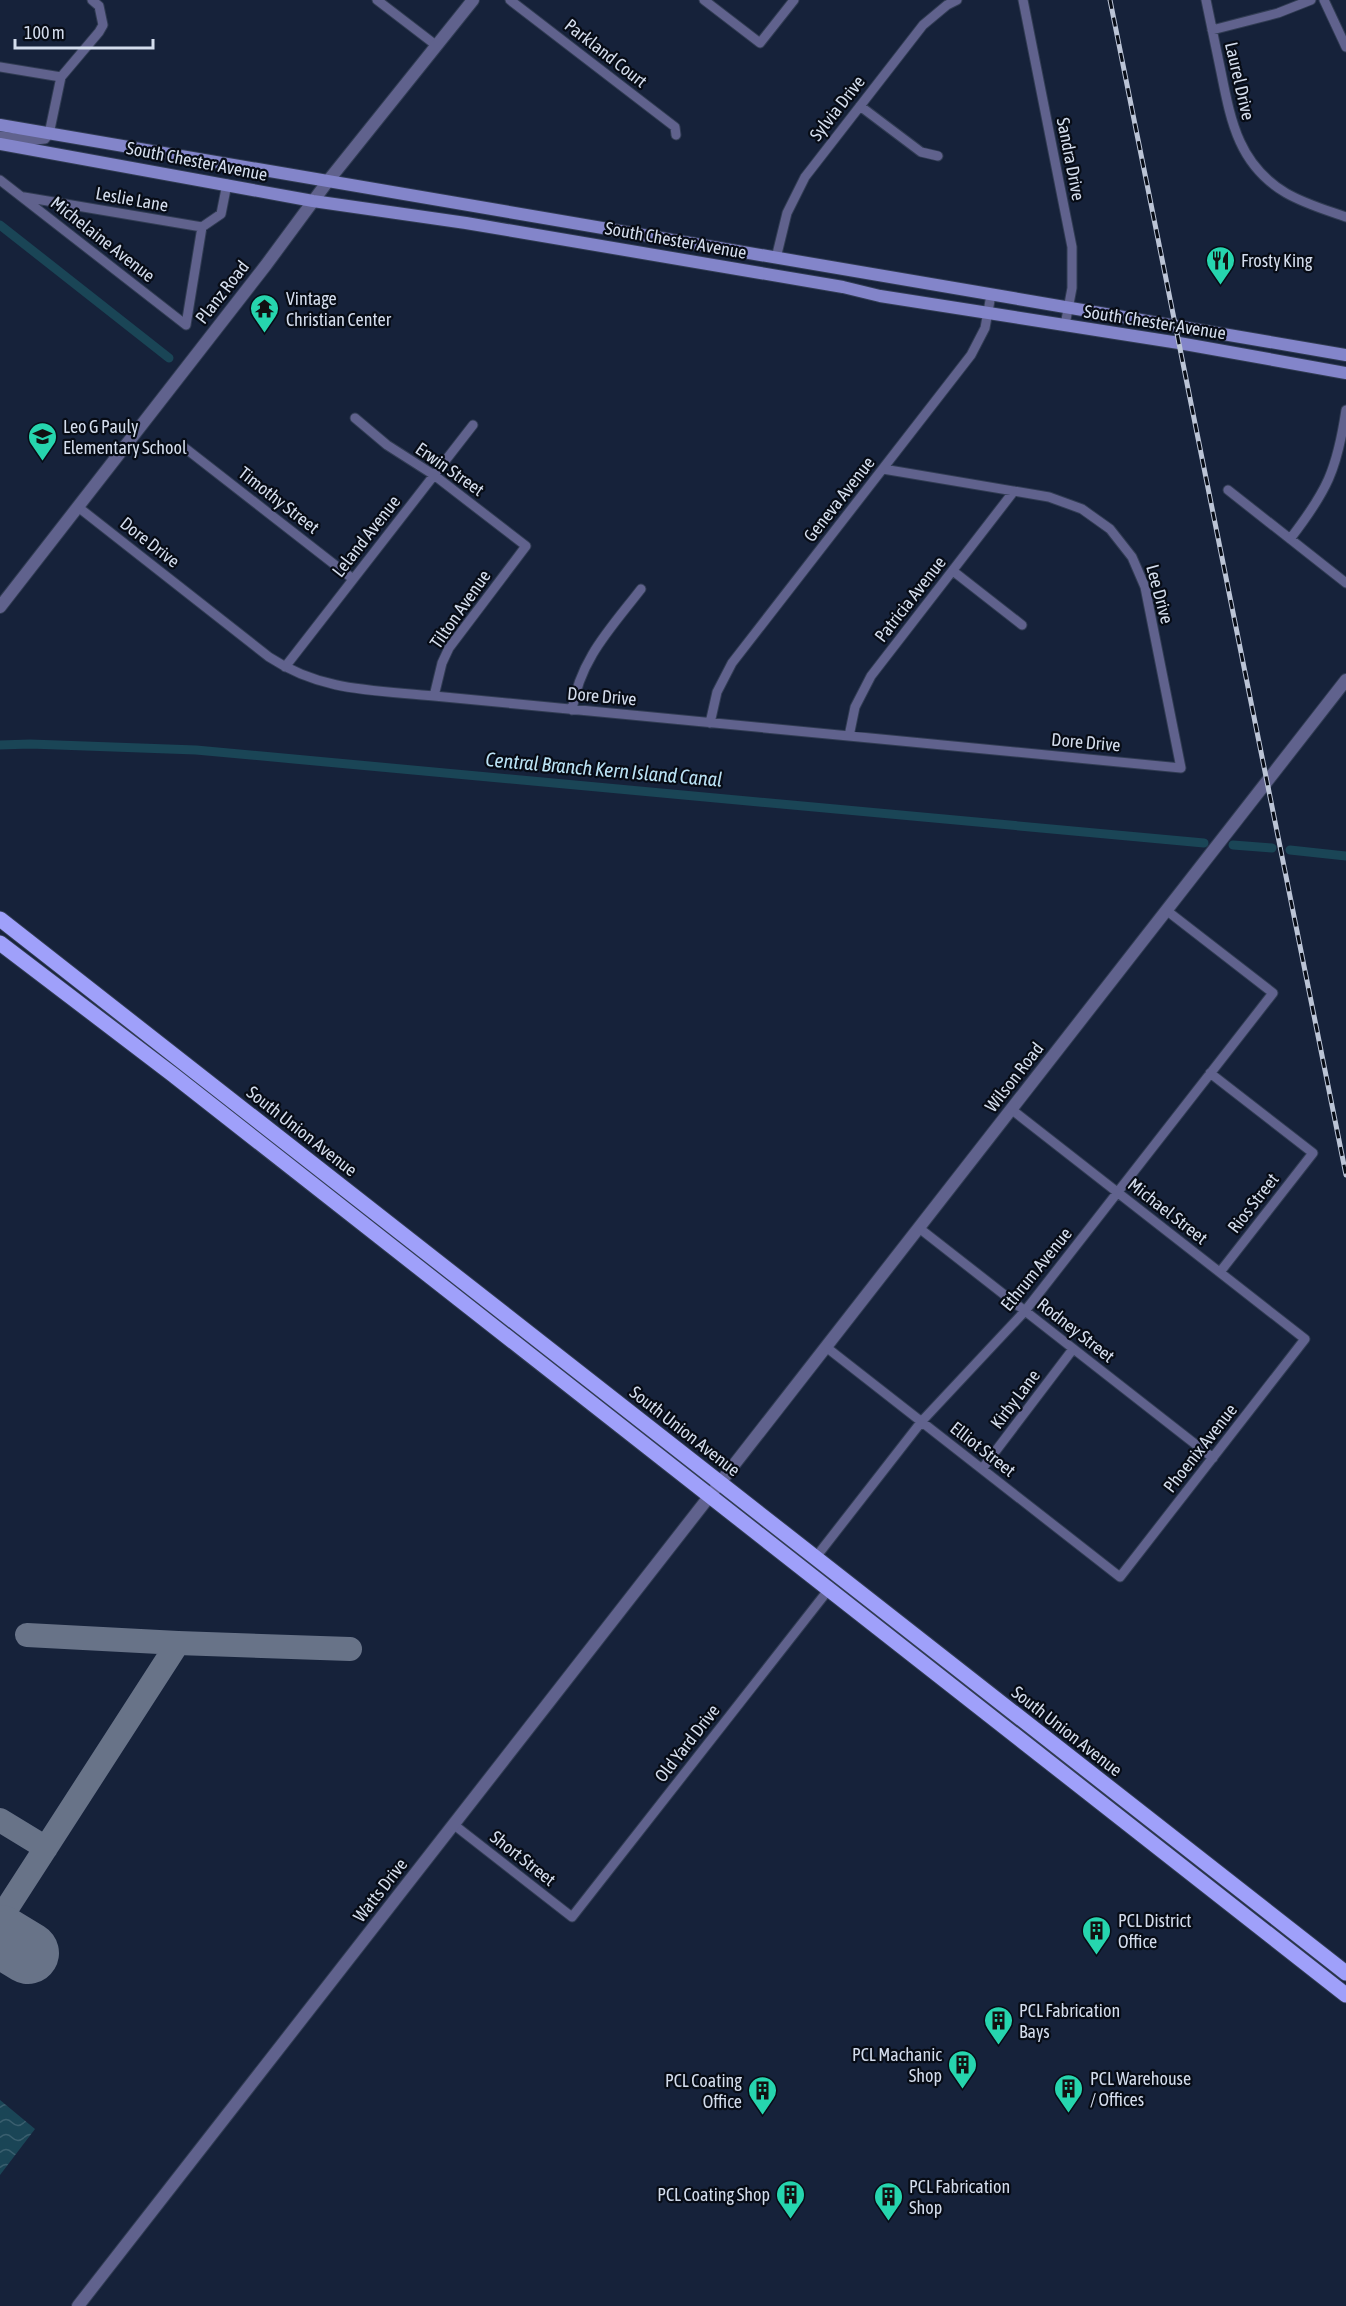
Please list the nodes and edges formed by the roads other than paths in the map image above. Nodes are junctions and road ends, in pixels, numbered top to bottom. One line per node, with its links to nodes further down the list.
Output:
1 (92, 0): 16 (street)
2 (377, 0): 13 (street)
3 (473, 0): 13 (street, Planz Road)
4 (510, 0): 20 (street, Parkland Court)
5 (704, 0): 6 (street)
6 (794, 0)
7 (957, 0): 17 (street, Sylvia Drive)
8 (1023, 0): 33 (street, Sandra Drive)
9 (1206, 0): 12 (street, Laurel Drive)
10 (1311, 0): 12 (street)
11 (1324, 0): 14 (street)
12 (1212, 30): 29 (street, Laurel Drive)
13 (436, 46): 25 (street, Planz Road)
14 (1346, 47)
15 (0, 67): 16 (street)
16 (61, 77): 19 (street)
17 (860, 106): 23 (street); 31 (street, Sylvia Drive)
18 (0, 125): 19 (main road, South Chester Avenue)
19 (49, 134): 21 (street); 25 (main road, South Chester Avenue)
20 (676, 135)
21 (0, 136)
22 (0, 144): 26 (main road, South Chester Avenue)
23 (938, 156)
24 (0, 180): 27 (street, Michelaine Avenue)
25 (328, 181): 28 (street, Planz Road); 31 (main road, South Chester Avenue)
26 (227, 184): 28 (main road, South Chester Avenue); 30 (street)
27 (21, 197): 30 (street, Leslie Lane); 30 (street, Michelaine Avenue)
28 (313, 201): 34 (main road, South Chester Avenue); 46 (street, Planz Road)
29 (1346, 217)
30 (202, 228)
31 (776, 258): 32 (main road, South Chester Avenue)
32 (991, 295): 33 (main road, South Chester Avenue); 34 (street, Geneva Avenue)
33 (1068, 308): 35 (street, Sandra Drive); 36 (main road, South Chester Avenue)
34 (988, 312): 35 (main road, South Chester Avenue); 42 (street, Geneva Avenue)
35 (1065, 325): 37 (main road, South Chester Avenue)
36 (1346, 355)
37 (1346, 373)
38 (1346, 410): 47 (street)
39 (355, 418): 43 (street, Erwin Street)
40 (473, 425): 43 (street, Leland Avenue)
41 (185, 447): 50 (street, Timothy Street)
42 (883, 469): 45 (street, Lee Drive); 59 (street, Geneva Avenue)
43 (434, 475): 48 (street, Erwin Street); 50 (street, Leland Avenue)
44 (1228, 490): 47 (street)
45 (1014, 491): 49 (street, Patricia Avenue); 61 (street, Lee Drive)
46 (78, 507): 53 (street, Planz Road); 55 (street, Dore Drive)
47 (1290, 539): 51 (street)
48 (526, 546): 57 (street, Tilton Avenue)
49 (952, 571): 54 (street); 60 (street, Patricia Avenue)
50 (353, 579): 55 (street, Leland Avenue)
51 (1346, 583)
52 (641, 589): 58 (street)
53 (0, 607)
54 (1022, 625)
55 (285, 667): 57 (street, Dore Drive)
56 (1346, 680): 62 (street, Wilson Road)
57 (434, 696): 58 (street, Dore Drive)
58 (572, 710): 59 (street, Dore Drive)
59 (710, 723): 60 (street, Dore Drive)
60 (849, 736): 61 (street, Dore Drive)
61 (1181, 768)
62 (1166, 910): 67 (street, Ethrum Avenue); 69 (street, Wilson Road)
63 (0, 919): 65 (main road, South Union Avenue)
64 (0, 943): 66 (main road, South Union Avenue)
65 (72, 975): 66 (main road); 70 (main road, South Union Avenue)
66 (62, 989): 68 (main road, South Union Avenue)
67 (1210, 1073): 72 (street, Ethrum Avenue); 75 (street, Rios Street)
68 (172, 1074): 70 (main road); 71 (main road, South Union Avenue)
69 (1011, 1109): 72 (street, Michael Street); 74 (street, Wilson Road)
70 (257, 1120): 73 (main road, South Union Avenue)
71 (275, 1155): 73 (main road); 78 (main road, South Union Avenue)
72 (1118, 1192): 75 (street, Michael Street); 77 (street, Ethrum Avenue)
73 (351, 1194): 76 (main road, South Union Avenue)
74 (919, 1228): 77 (street, Rodney Street); 80 (street, Wilson Road)
75 (1220, 1272): 79 (street, Michael Street)
76 (498, 1308): 78 (main road); 85 (main road, South Union Avenue)
77 (1025, 1311): 81 (street, Rodney Street); 82 (street, Ethrum Avenue)
78 (487, 1321): 86 (main road, South Union Avenue)
79 (1305, 1339): 83 (street, Phoenix Avenue)
80 (826, 1347): 82 (street, Elliot Street); 85 (street, Wilson Road)
81 (1073, 1349): 83 (street, Rodney Street); 84 (street, Kirby Lane)
82 (922, 1421): 84 (street, Elliot Street); 87 (street, Ethrum Avenue)
83 (1213, 1458): 88 (street, Phoenix Avenue)
84 (982, 1469): 88 (street, Elliot Street)
85 (720, 1483): 86 (street, Wilson Road); 87 (main road, South Union Avenue)
86 (710, 1496): 89 (main road, South Union Avenue); 94 (street, Watts Drive)
87 (816, 1557): 91 (main road, South Union Avenue)
88 (1120, 1577)
89 (829, 1589): 90 (main road, South Union Avenue); 98 (street, Old Yard Drive)
90 (979, 1707): 91 (main road); 92 (main road, South Union Avenue)
91 (1062, 1751): 93 (main road, South Union Avenue)
92 (1057, 1768): 93 (main road); 95 (main road, South Union Avenue)
93 (1127, 1803): 96 (main road, South Union Avenue)
94 (453, 1824): 98 (street, Short Street); 104 (street, Watts Drive)
95 (1132, 1827): 96 (main road); 97 (main road, South Union Avenue)
96 (1193, 1853): 99 (main road, South Union Avenue)
97 (1202, 1882): 99 (main road); 100 (main road, South Union Avenue)
98 (572, 1917)
99 (1281, 1922): 101 (main road, South Union Avenue)
100 (1285, 1946): 102 (main road); 103 (main road, South Union Avenue)
101 (1346, 1973)
102 (1346, 1984)
103 (1346, 1995)
104 (78, 2306)

